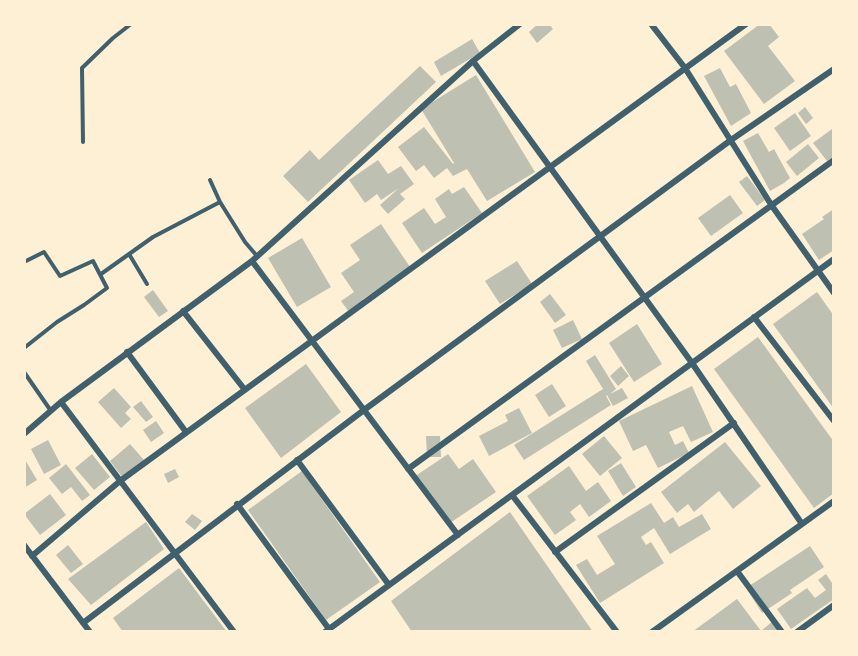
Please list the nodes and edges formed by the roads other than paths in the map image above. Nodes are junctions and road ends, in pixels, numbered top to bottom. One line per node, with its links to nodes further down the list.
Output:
1 (131, 24): 9 (lane)
2 (520, 24): 5 (street)
3 (651, 24): 6 (street)
4 (746, 24): 6 (street)
5 (473, 61): 11 (street); 17 (street)
6 (685, 68): 8 (street); 11 (street)
7 (834, 69): 8 (street)
8 (731, 140): 14 (street); 15 (street)
9 (83, 142)
10 (834, 160): 14 (street)
11 (551, 166): 15 (street); 27 (street)
12 (210, 180): 13 (lane)
13 (220, 202): 16 (lane); 17 (lane)
14 (771, 206): 20 (street); 24 (street)
15 (600, 237): 24 (street); 34 (street)
16 (129, 254): 21 (lane); 22 (lane)
17 (254, 259): 25 (street); 27 (street)
18 (834, 259): 20 (street)
19 (24, 261): 21 (lane)
20 (817, 272): 23 (street); 26 (street)
21 (100, 274): 28 (lane)
22 (147, 284)
23 (834, 293)
24 (644, 298): 30 (street); 41 (street)
25 (183, 311): 29 (street); 32 (street)
26 (754, 317): 30 (street); 36 (street)
27 (312, 341): 32 (street); 34 (street)
28 (24, 348)
29 (127, 352): 33 (street); 38 (street)
30 (692, 363): 37 (street); 43 (street)
31 (24, 372): 35 (lane)
32 (245, 390): 38 (street)
33 (61, 402): 35 (street); 42 (street)
34 (364, 410): 40 (street); 41 (street)
35 (51, 411): 39 (street)
36 (834, 421)
37 (734, 423): 46 (street); 50 (street)
38 (186, 432): 42 (street)
39 (24, 434)
40 (297, 460): 45 (street); 53 (street)
41 (408, 469): 47 (street)
42 (120, 481): 49 (street); 51 (street)
43 (512, 495): 47 (street); 50 (street)
44 (834, 501): 46 (street)
45 (237, 504): 49 (street); 56 (street)
46 (802, 524): 52 (street)
47 (458, 535): 53 (street)
48 (24, 545): 51 (street)
49 (174, 552): 55 (street); 58 (street)
50 (555, 552): 59 (street)
51 (32, 556): 55 (street)
52 (737, 571): 60 (street); 61 (street)
53 (389, 585): 56 (street)
54 (834, 605): 62 (street)
55 (83, 623): 57 (street)
56 (327, 631)
57 (90, 632)
58 (234, 632)
59 (617, 632)
60 (652, 632)
61 (782, 632)
62 (796, 632)

